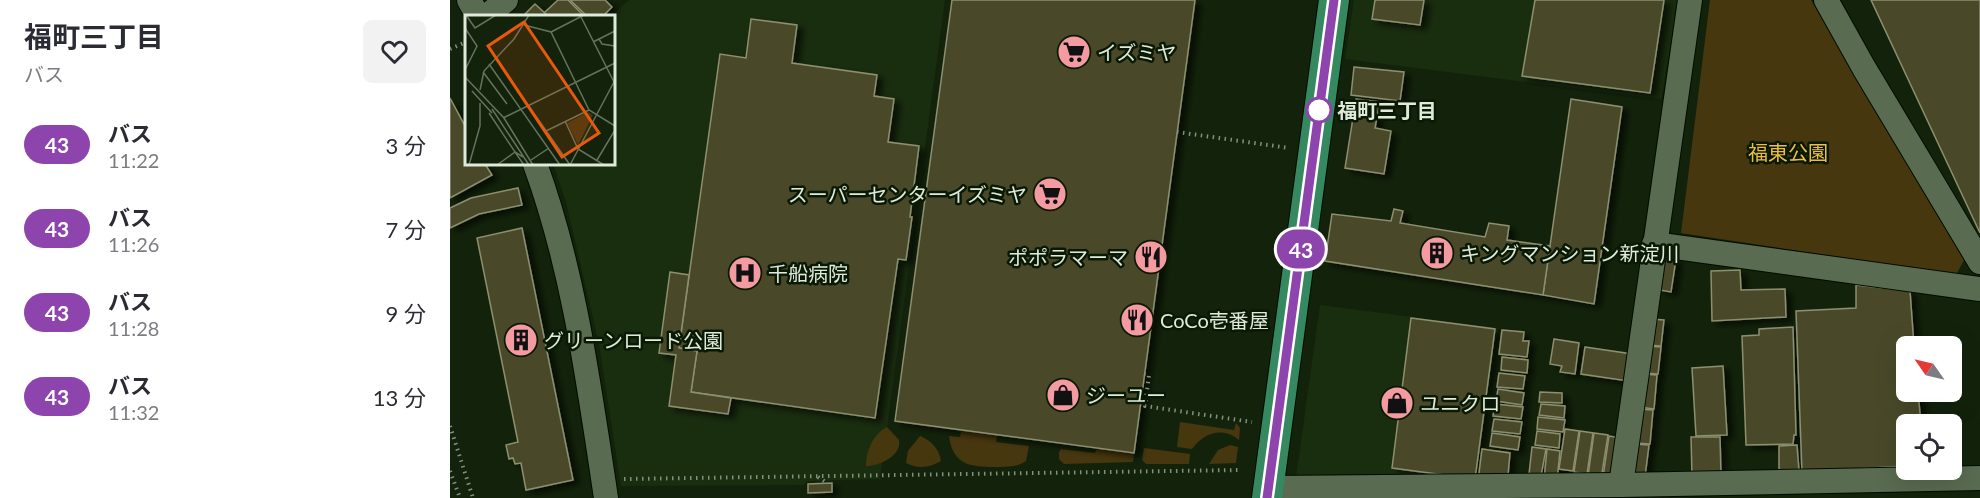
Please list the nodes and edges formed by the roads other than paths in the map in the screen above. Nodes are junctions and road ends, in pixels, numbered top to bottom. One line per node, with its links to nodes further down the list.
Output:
1 (469, 0): 6 (street)
2 (506, 0): 7 (street)
3 (1334, 0): 15 (main road)
4 (1690, 0): 9 (street)
5 (1826, 0): 10 (street)
6 (477, 15)
7 (488, 15)
8 (535, 165): 14 (street)
9 (1654, 244): 11 (street); 13 (street)
10 (1980, 262)
11 (1980, 289)
12 (1980, 477): 13 (street)
13 (1621, 485): 15 (street)
14 (612, 489)
15 (1268, 493)

